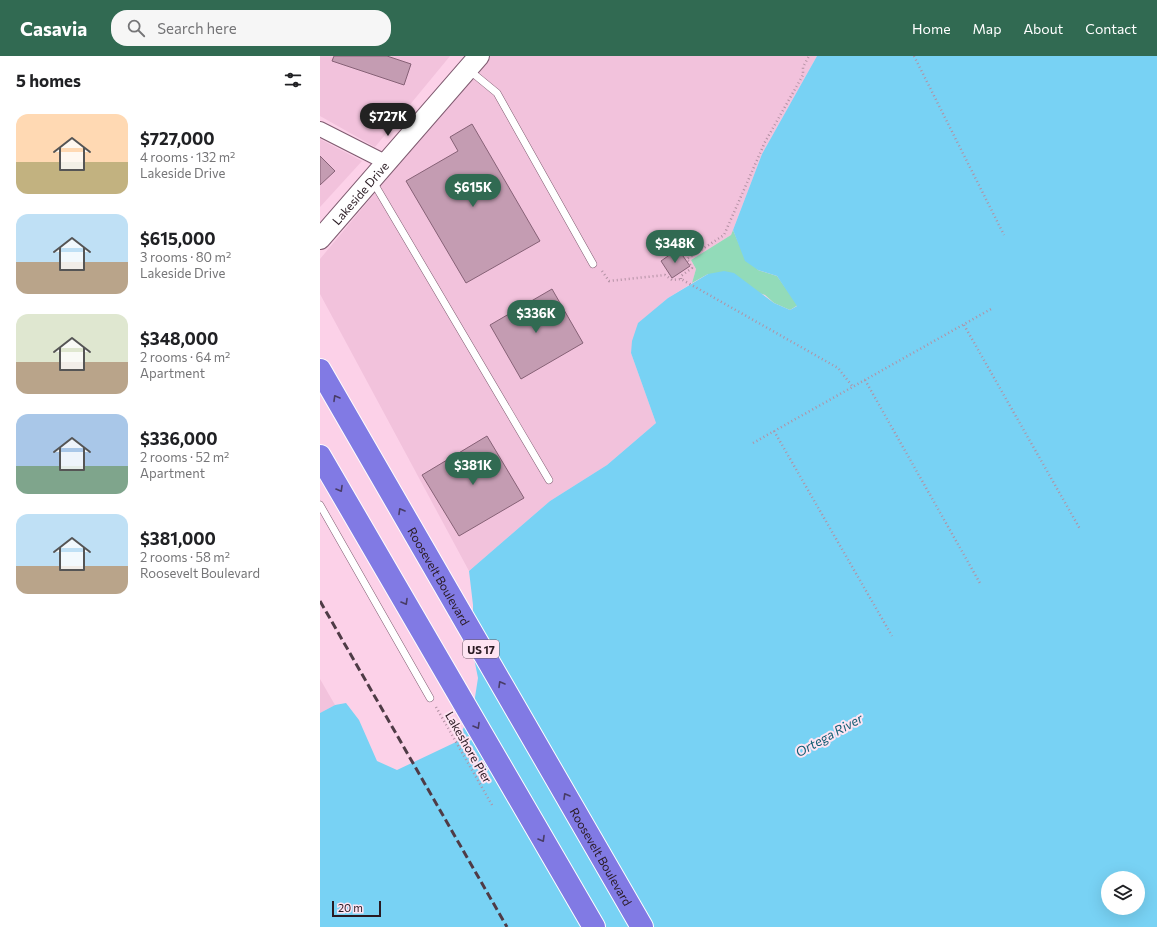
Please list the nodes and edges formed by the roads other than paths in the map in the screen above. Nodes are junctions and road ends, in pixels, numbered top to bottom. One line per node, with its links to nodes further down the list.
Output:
1 (474, 63): 3 (street, Lakeside Drive); 6 (lane)
2 (320, 129): 3 (street)
3 (387, 163): 4 (street, Lakeside Drive)
4 (372, 180): 5 (street, Lakeside Drive); 9 (lane)
5 (320, 240)
6 (593, 264)
7 (320, 370): 13 (highway, Roosevelt Boulevard / US 17, one-way to 7)
8 (320, 456): 12 (highway, one-way to 12)
9 (549, 480)
10 (320, 505): 11 (lane)
11 (430, 698)
12 (594, 927)
13 (642, 927)

